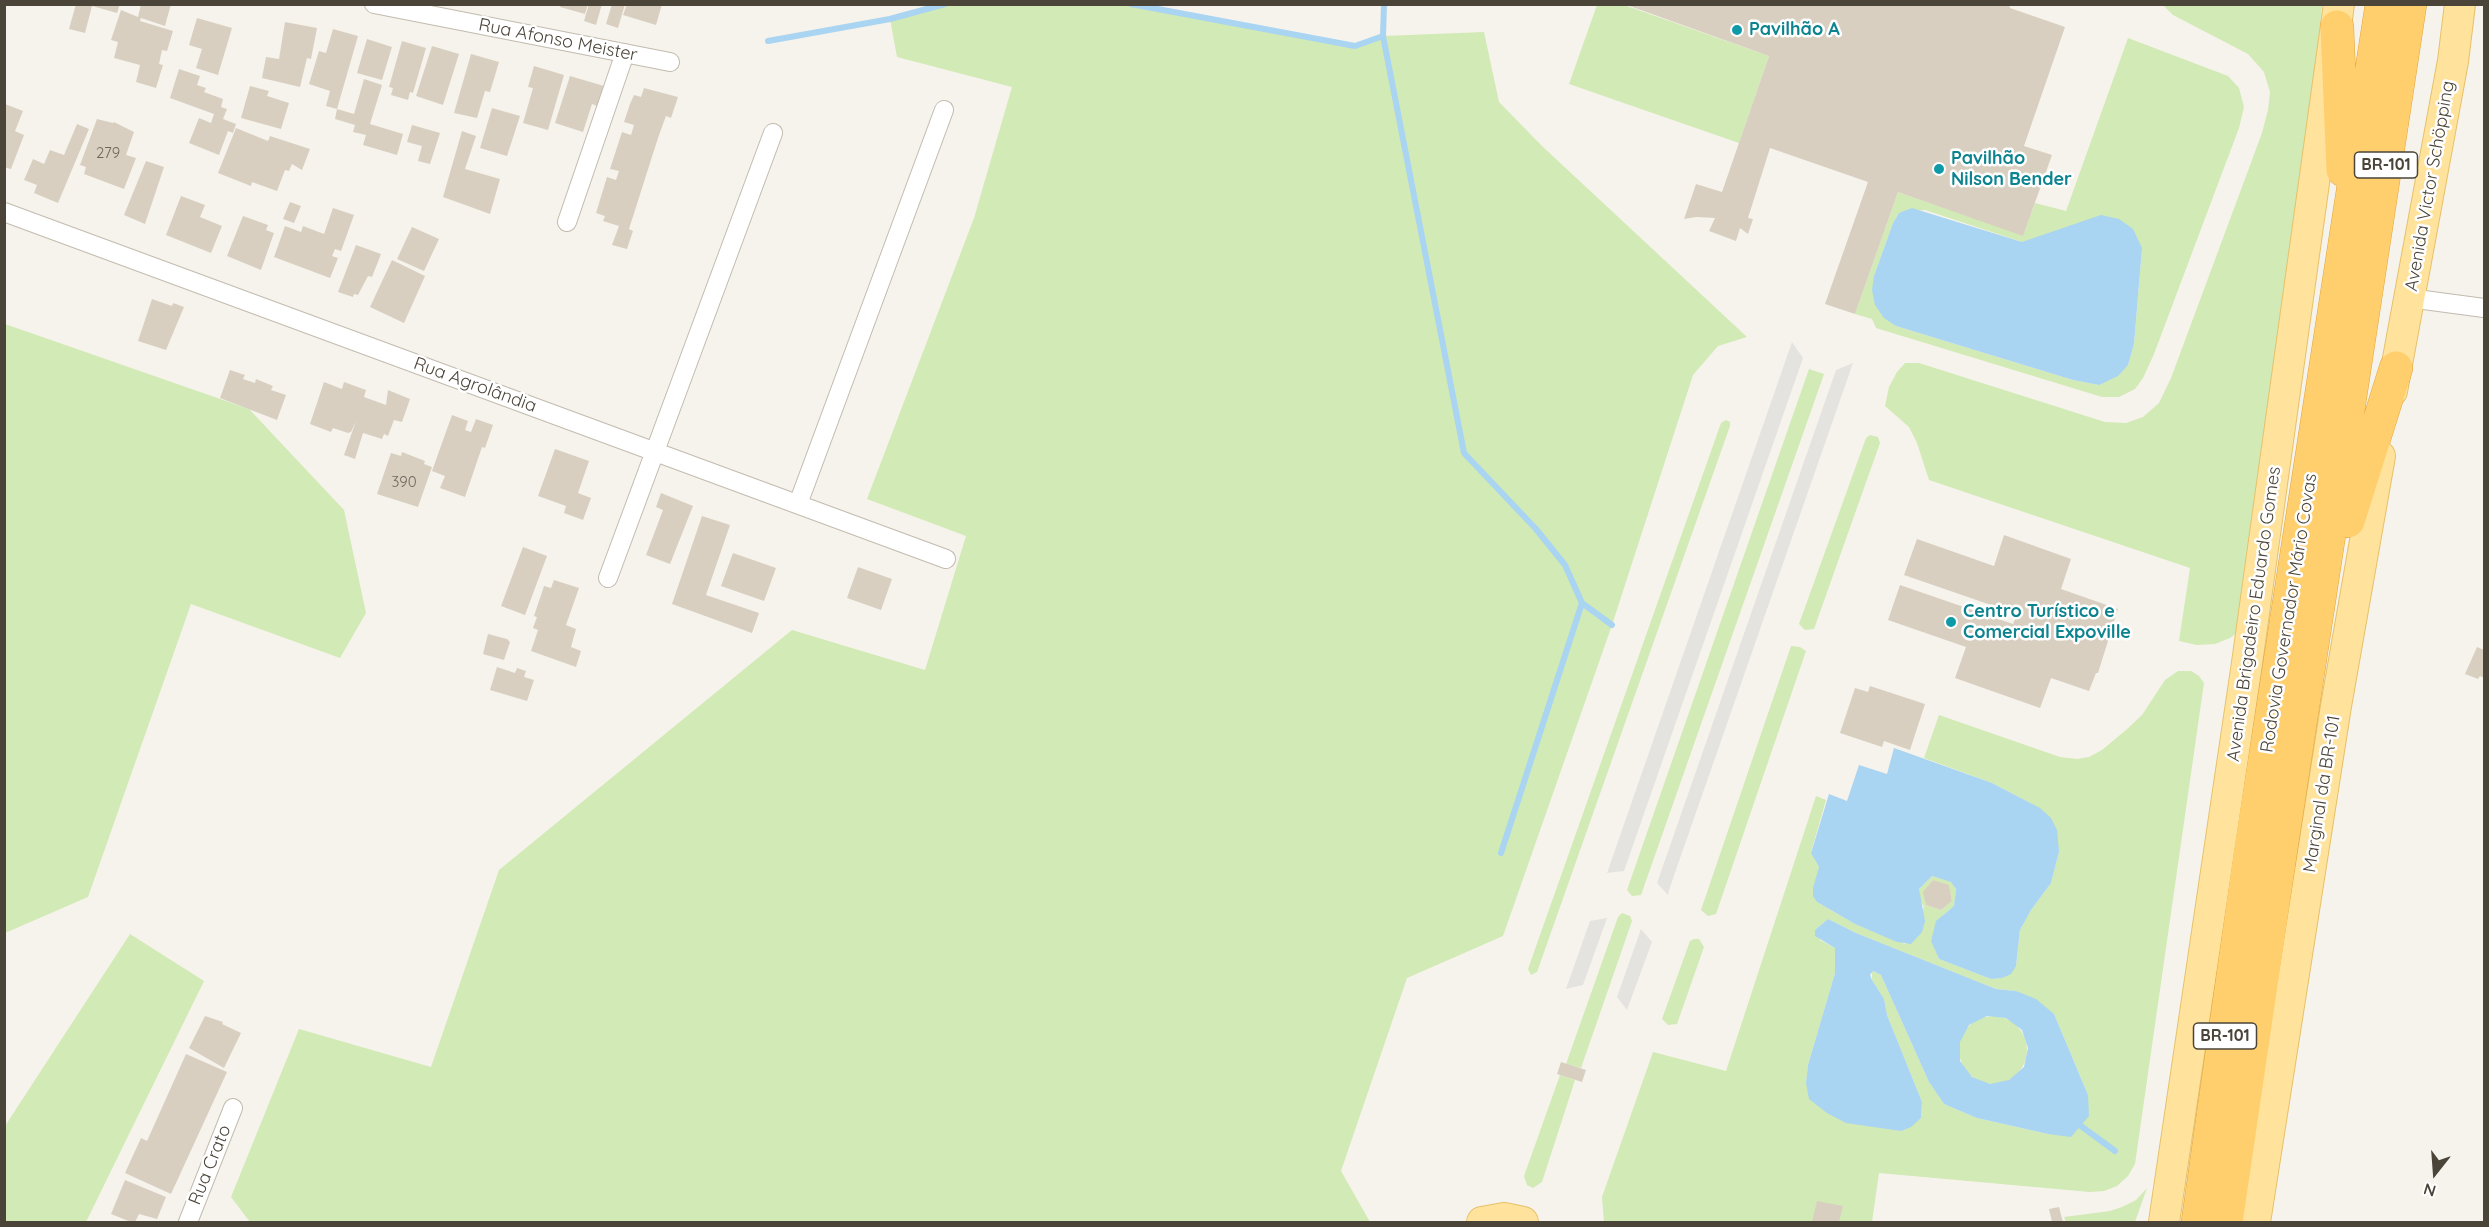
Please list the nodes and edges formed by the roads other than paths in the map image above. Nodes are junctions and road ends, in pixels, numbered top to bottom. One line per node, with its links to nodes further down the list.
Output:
1 (374, 4): 6 (street, Rua Afonso Meister)
2 (2382, 4): 12 (highway, Rodovia Governador Mário Covas / BR-101)
3 (2410, 4): 20 (highway, Rodovia Governador Mário Covas / BR-101)
4 (2460, 4): 13 (main road, Avenida Victor Schöpping)
5 (2338, 16): 12 (highway); 22 (main road, Avenida Brigadeiro Eduardo Gomes)
6 (625, 53): 7 (street, Rua Afonso Meister); 11 (street)
7 (670, 62)
8 (944, 110): 17 (street)
9 (773, 133): 16 (street)
10 (4, 212): 16 (street, Rua Agrolândia)
11 (567, 222)
12 (2346, 245): 28 (highway, Rodovia Governador Mário Covas / BR-101)
13 (2409, 298): 14 (street); 15 (main road, Avenida Victor Schöpping)
14 (2484, 308)
15 (2396, 368): 20 (highway); 30 (main road, Marginal da BR-101)
16 (655, 451): 17 (street, Rua Agrolândia); 19 (street)
17 (798, 504): 18 (street, Rua Agrolândia)
18 (946, 559)
19 (608, 578)
20 (2316, 623): 29 (highway, Rodovia Governador Mário Covas / BR-101)
21 (233, 1108): 23 (street, Rua Crato)
22 (2170, 1184): 26 (main road); 27 (main road, Avenida Brigadeiro Eduardo Gomes)
23 (188, 1222)
24 (1482, 1222): 25 (main road)
25 (1523, 1222)
26 (2150, 1222)
27 (2164, 1222)
28 (2198, 1222)
29 (2226, 1222)
30 (2255, 1222)

